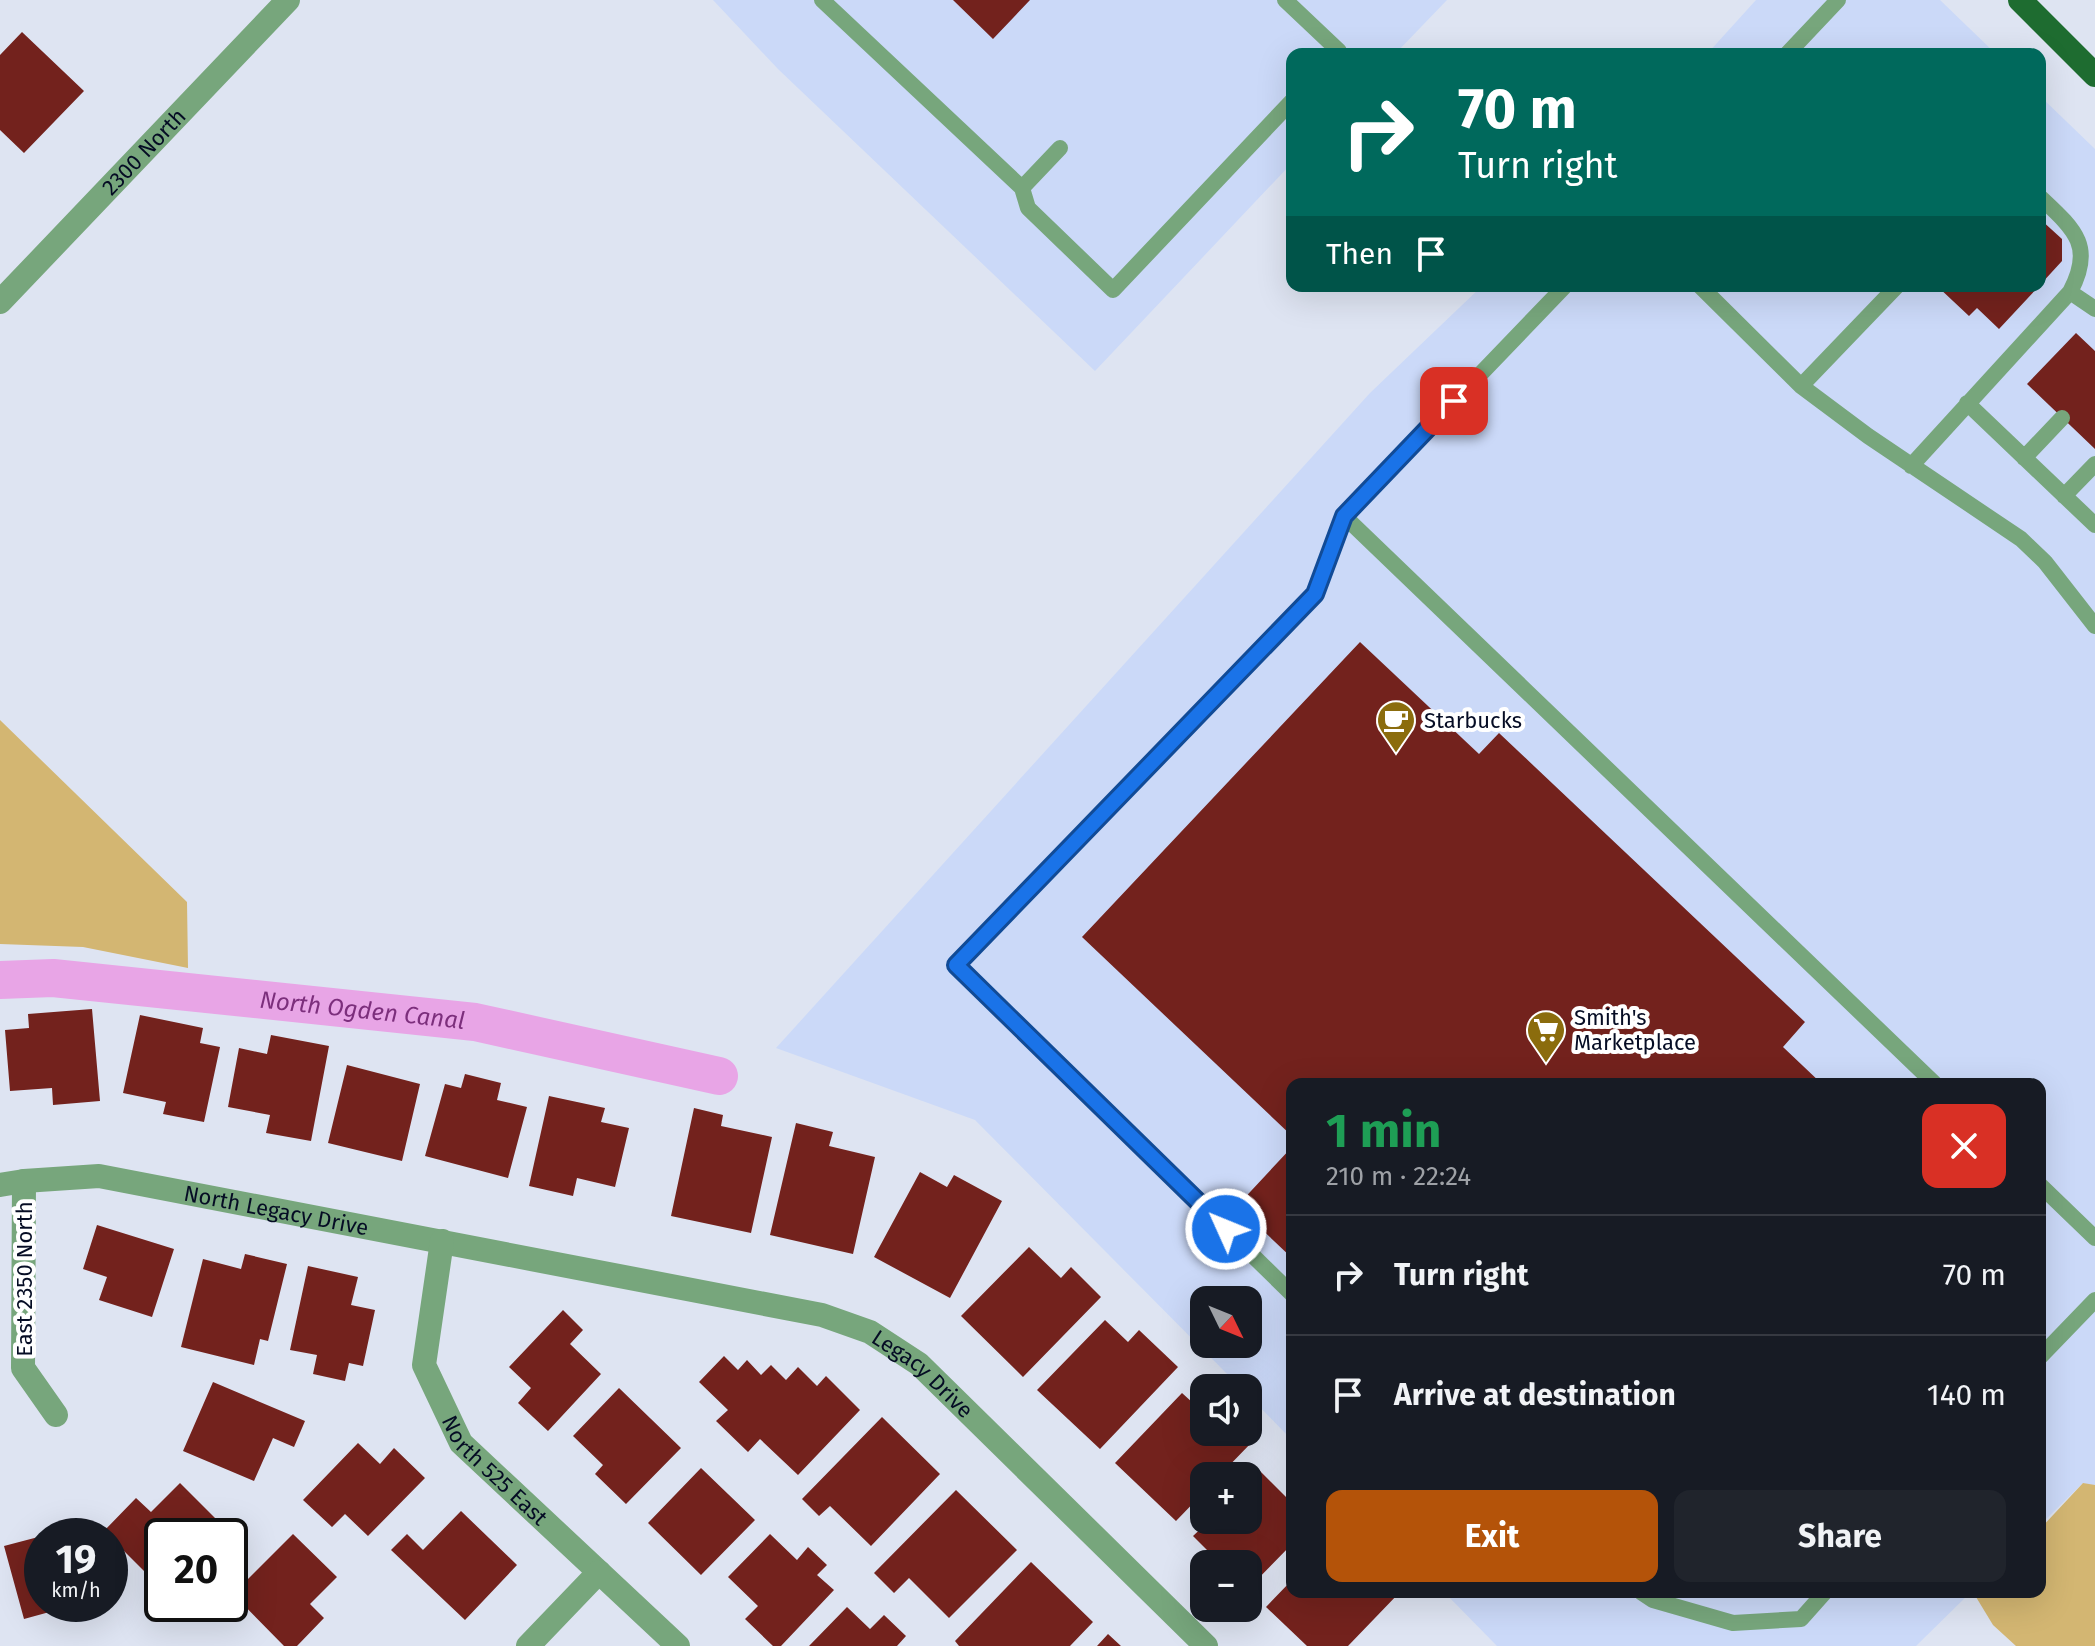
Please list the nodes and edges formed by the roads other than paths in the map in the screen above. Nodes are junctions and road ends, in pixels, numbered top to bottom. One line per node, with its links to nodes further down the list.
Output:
1 (288, 0): 13 (street, 2300 North)
2 (822, 0): 11 (lane)
3 (1285, 0): 6 (lane)
4 (1838, 0): 7 (lane)
5 (2020, 0): 8 (main road)
6 (1336, 48)
7 (1793, 48)
8 (2095, 75)
9 (1286, 107): 11 (lane)
10 (1060, 148): 11 (lane)
11 (1022, 188)
12 (2046, 203): 17 (lane)
13 (4, 289)
14 (1559, 292): 26 (lane)
15 (1706, 292): 19 (lane)
16 (1891, 292): 19 (lane)
17 (2070, 292): 18 (lane); 20 (lane)
18 (2095, 309)
19 (1801, 386): 24 (lane)
20 (1967, 403): 22 (lane); 24 (lane)
21 (2062, 418): 22 (lane)
22 (2024, 458): 25 (lane)
23 (2095, 464): 25 (lane)
24 (1911, 466): 28 (lane)
25 (2064, 496): 27 (lane)
26 (1344, 516): 29 (lane); 35 (lane)
27 (2095, 525)
28 (2095, 626)
29 (1929, 1078)
30 (12, 1183): 33 (street, North Legacy Drive); 38 (street, East 2350 North)
31 (2046, 1191): 32 (lane)
32 (2095, 1238)
33 (442, 1241): 34 (street, North Legacy Drive); 39 (street, North 525 East)
34 (550, 1264): 44 (street, Legacy Drive)
35 (1286, 1288)
36 (2095, 1300): 37 (lane)
37 (2046, 1351)
38 (56, 1415)
39 (599, 1572): 42 (street); 43 (street, North 525 East)
40 (1650, 1598): 41 (lane)
41 (1820, 1598)
42 (528, 1646)
43 (678, 1646)
44 (1206, 1646)

